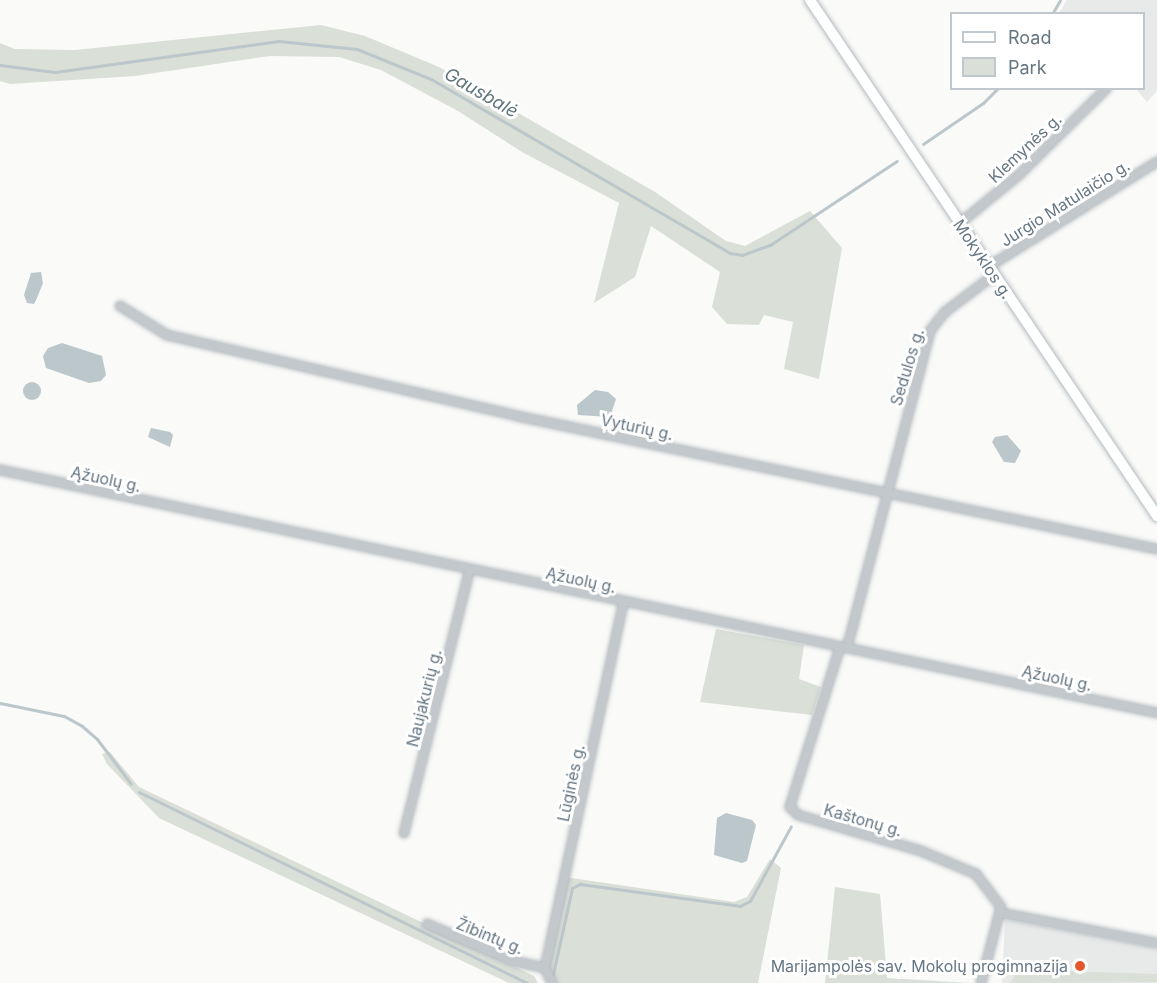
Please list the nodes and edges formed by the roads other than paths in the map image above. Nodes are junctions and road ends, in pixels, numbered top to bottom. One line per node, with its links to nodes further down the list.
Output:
1 (810, 0): 4 (main road, Mokyklos g.)
2 (1105, 90): 4 (street, Klemynės g.)
3 (1157, 162): 5 (street, Jurgio Matulaičio g.)
4 (959, 224): 5 (main road, Mokyklos g.)
5 (991, 271): 8 (street, Sedulos g.); 9 (main road, Mokyklos g.)
6 (120, 306): 8 (street, Vyturių g.)
7 (0, 470): 11 (street, Ąžuolų g.)
8 (886, 494): 10 (street, Vyturių g.); 13 (street, Sedulos g.)
9 (1157, 516)
10 (1157, 549)
11 (470, 569): 12 (street, Ąžuolų g.); 15 (street, Naujakurių g.)
12 (623, 603): 13 (street, Ąžuolų g.); 19 (street, Lūginės g.)
13 (844, 648): 14 (street, Ąžuolų g.); 16 (street, Kaštonų g.)
14 (1157, 713)
15 (404, 833)
16 (1001, 913): 18 (street); 21 (street)
17 (428, 924): 19 (street, Žibintų g.)
18 (1157, 943)
19 (544, 968): 20 (street)
20 (552, 983)
21 (981, 983)

